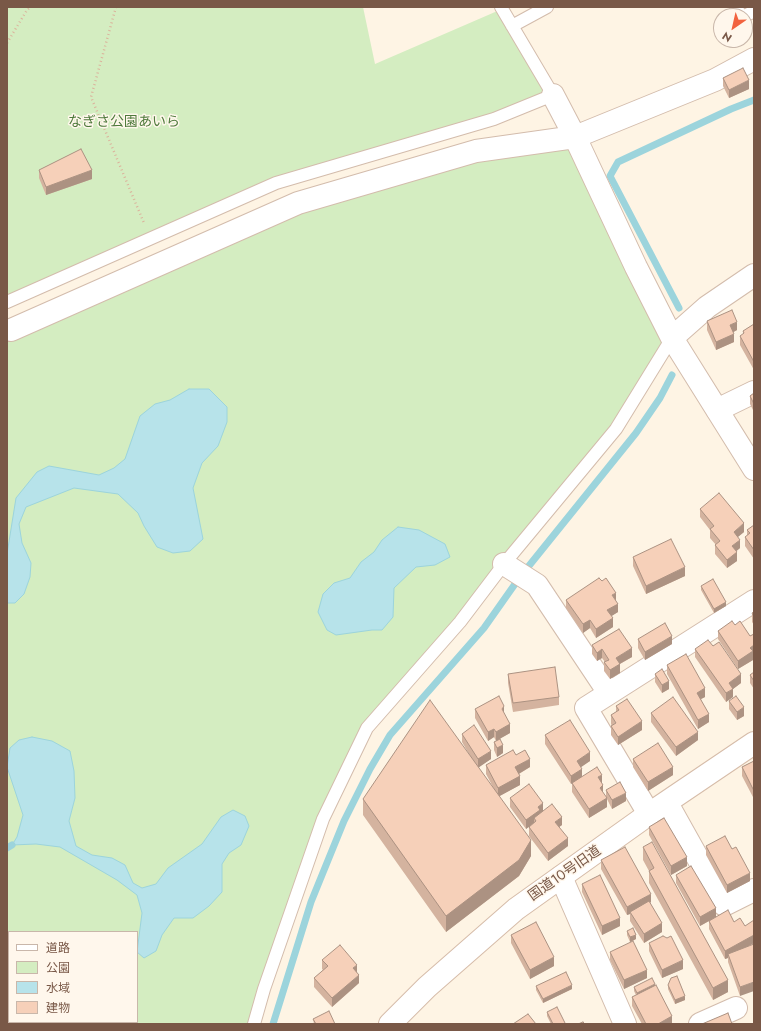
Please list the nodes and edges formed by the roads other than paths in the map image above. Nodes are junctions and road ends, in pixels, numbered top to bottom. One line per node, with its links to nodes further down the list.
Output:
1 (501, 7): 3 (lane)
2 (547, 7): 3 (lane)
3 (512, 26): 5 (lane)
4 (754, 59): 6 (street)
5 (553, 95): 6 (street); 8 (lane)
6 (575, 137): 9 (street); 10 (street)
7 (754, 275): 10 (street)
8 (7, 302)
9 (11, 330)
10 (672, 338): 12 (street); 14 (lane)
11 (754, 392): 12 (street)
12 (717, 410): 13 (street)
13 (754, 469)
14 (504, 564): 16 (street); 22 (lane)
15 (754, 601): 16 (street)
16 (609, 693): 18 (street)
17 (754, 743): 18 (street, 国道10号旧道)
18 (658, 808): 19 (street, 国道10号旧道); 20 (street)
19 (561, 877): 23 (street, 国道10号旧道); 24 (street)
20 (754, 890)
21 (736, 1008): 25 (street)
22 (254, 1024)
23 (390, 1024)
24 (625, 1024)
25 (700, 1024)

